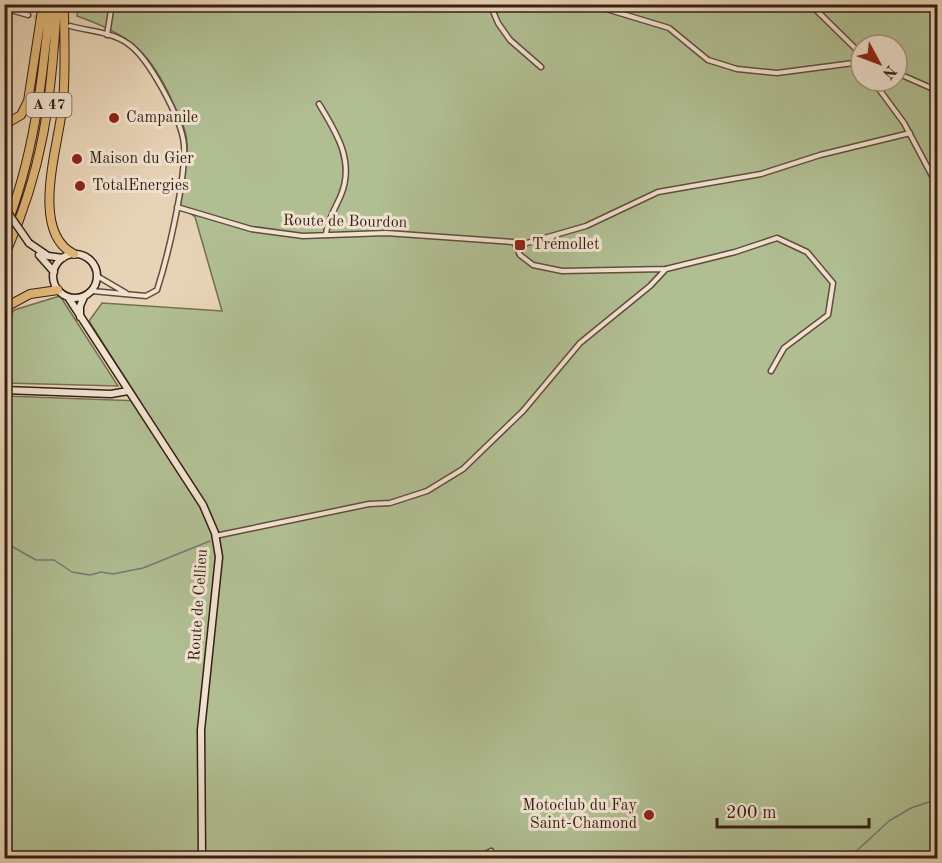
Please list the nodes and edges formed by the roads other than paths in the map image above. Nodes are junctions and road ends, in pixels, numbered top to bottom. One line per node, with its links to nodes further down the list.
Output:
1 (44, 4): 20 (highway)
2 (50, 4): 25 (highway, A 47)
3 (57, 4): 30 (highway, A 47)
4 (64, 4): 29 (highway)
5 (112, 4): 12 (street)
6 (490, 4): 15 (street)
7 (590, 4): 14 (street)
8 (810, 4): 13 (street)
9 (4, 8): 10 (street)
10 (28, 15)
11 (70, 26): 12 (street)
12 (107, 35): 23 (street)
13 (849, 42)
14 (849, 64)
15 (541, 67)
16 (909, 79): 17 (street)
17 (938, 92)
18 (882, 93): 21 (street)
19 (319, 104): 26 (street)
20 (4, 125)
21 (910, 133): 22 (street); 28 (street, Route de Bourdon)
22 (938, 187)
23 (177, 205): 26 (street, Route de Bourdon); 37 (street)
24 (4, 207): 27 (main road, bridge)
25 (4, 232)
26 (326, 234): 28 (street, Route de Bourdon)
27 (29, 243): 31 (main road); 33 (main road)
28 (515, 244): 32 (street)
29 (74, 254): 31 (main road); 34 (main road)
30 (4, 257)
31 (64, 258): 33 (main road)
32 (666, 269): 42 (street); 45 (street)
33 (54, 272): 35 (main road)
34 (98, 276): 36 (main road); 37 (street)
35 (58, 290): 38 (main road); 40 (highway)
36 (92, 291): 37 (street); 39 (main road)
37 (130, 294)
38 (68, 297): 39 (main road); 41 (main road, Route de Cellieu)
39 (84, 297): 41 (main road)
40 (4, 308)
41 (81, 321): 44 (main road, Route de Cellieu)
42 (771, 371)
43 (4, 390): 44 (main road)
44 (128, 392): 45 (main road, Route de Cellieu)
45 (215, 536): 47 (main road, Route de Cellieu)
46 (491, 851): 48 (street)
47 (202, 858)
48 (478, 858)

